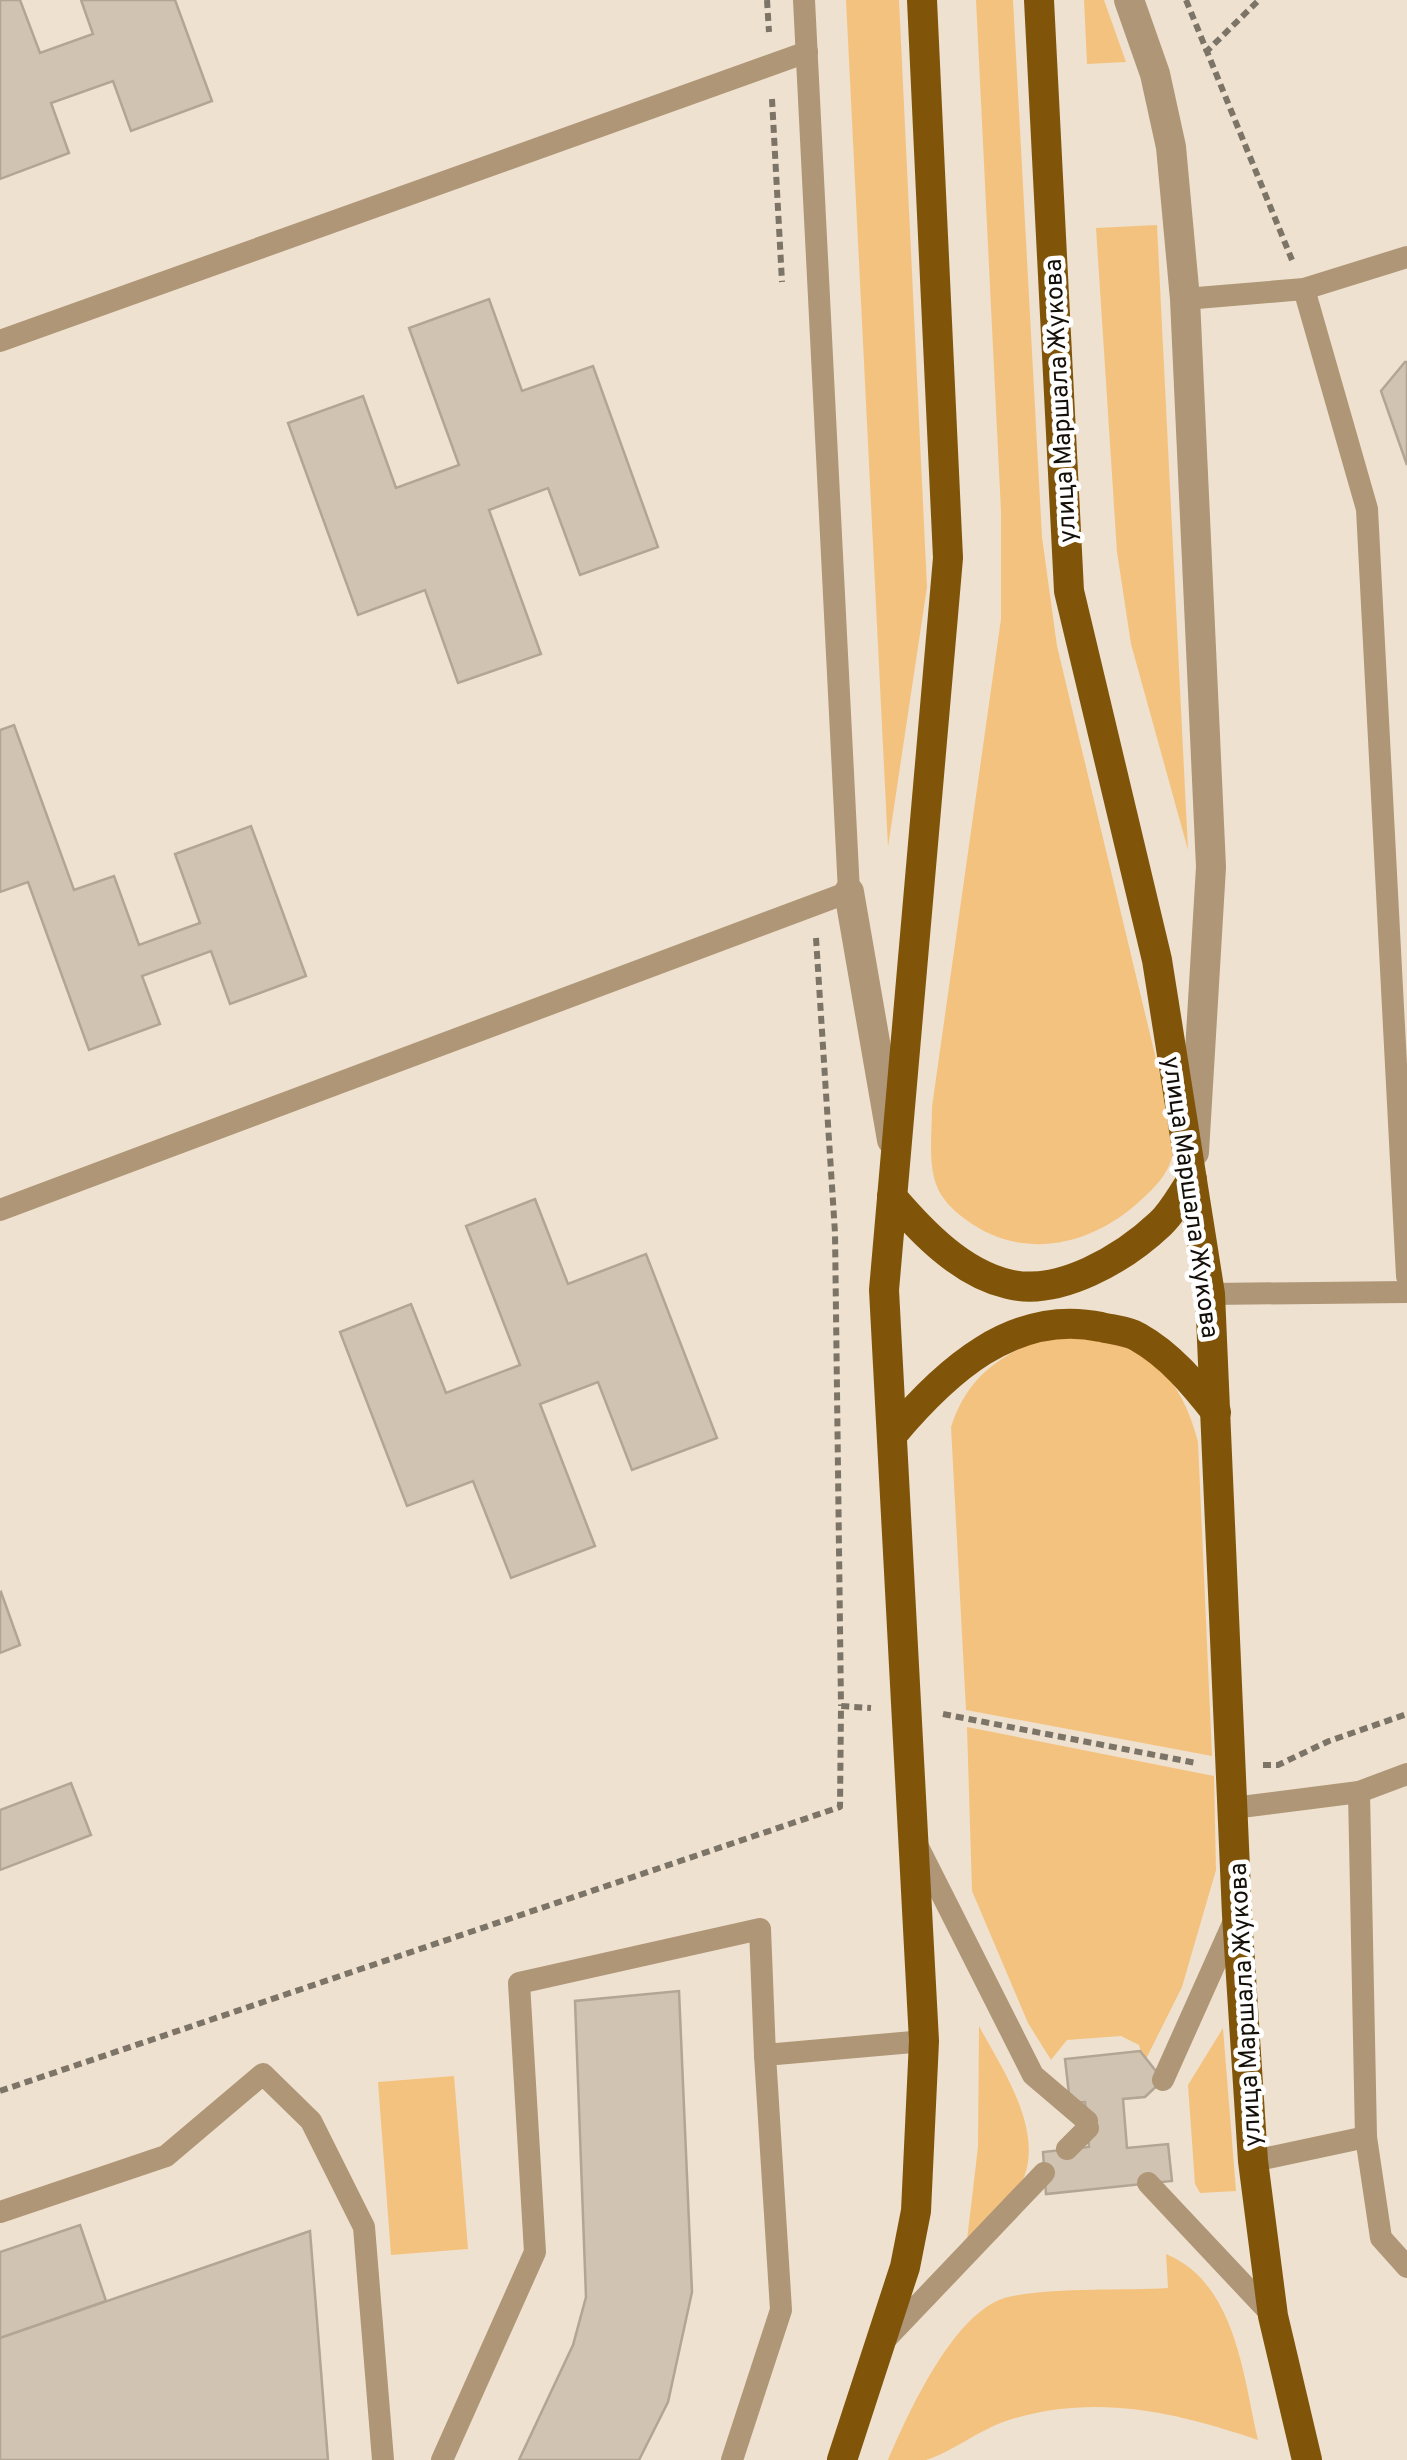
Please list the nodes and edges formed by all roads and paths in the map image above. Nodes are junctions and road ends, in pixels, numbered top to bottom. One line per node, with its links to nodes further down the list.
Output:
1 (767, 0): 10 (path)
2 (804, 0): 8 (lane)
3 (922, 0): 18 (main road)
4 (1039, 0): 19 (main road, улица Маршала Жукова)
5 (1129, 0): 13 (street)
6 (1186, 0): 9 (path)
7 (1259, 0): 9 (path)
8 (807, 52): 10 (lane); 16 (lane)
9 (1204, 52): 12 (path)
10 (770, 66): 14 (path); 15 (lane)
11 (1407, 257): 12 (lane)
12 (1304, 289): 13 (lane); 22 (lane)
13 (1184, 299): 19 (street)
14 (783, 300)
15 (0, 341)
16 (849, 892): 17 (lane); 18 (street)
17 (814, 905): 21 (lane); 27 (path)
18 (896, 1160): 20 (main road)
19 (1192, 1180): 20 (main road); 24 (main road, улица Маршала Жукова)
20 (892, 1198): 26 (main road)
21 (0, 1210)
22 (1407, 1276)
23 (1407, 1292): 24 (lane)
24 (1210, 1294): 25 (main road, улица Маршала Жукова)
25 (1216, 1412): 26 (main road); 30 (main road, улица Маршала Жукова)
26 (892, 1434): 28 (main road)
27 (841, 1706): 28 (path); 39 (path)
28 (906, 1710): 30 (path); 34 (main road)
29 (1407, 1714): 30 (path)
30 (1232, 1766): 33 (main road, улица Маршала Жукова)
31 (1407, 1774): 32 (lane)
32 (1359, 1792): 33 (lane); 40 (lane)
33 (1233, 1808): 35 (main road, улица Маршала Жукова)
34 (913, 1838): 36 (main road); 41 (lane)
35 (1237, 1916): 38 (lane); 42 (main road, улица Маршала Жукова)
36 (924, 2041): 37 (lane); 48 (main road)
37 (765, 2055): 50 (lane); 51 (lane)
38 (1163, 2080)
39 (0, 2091)
40 (1366, 2137): 42 (lane); 46 (lane)
41 (1067, 2149)
42 (1252, 2161): 47 (main road, улица Маршала Жукова)
43 (1044, 2173): 48 (lane)
44 (1148, 2184): 47 (lane)
45 (0, 2212): 49 (lane)
46 (1407, 2268)
47 (1273, 2316): 53 (main road, улица Маршала Жукова)
48 (877, 2349): 52 (main road)
49 (382, 2460)
50 (442, 2460)
51 (732, 2460)
52 (842, 2460)
53 (1308, 2460)

